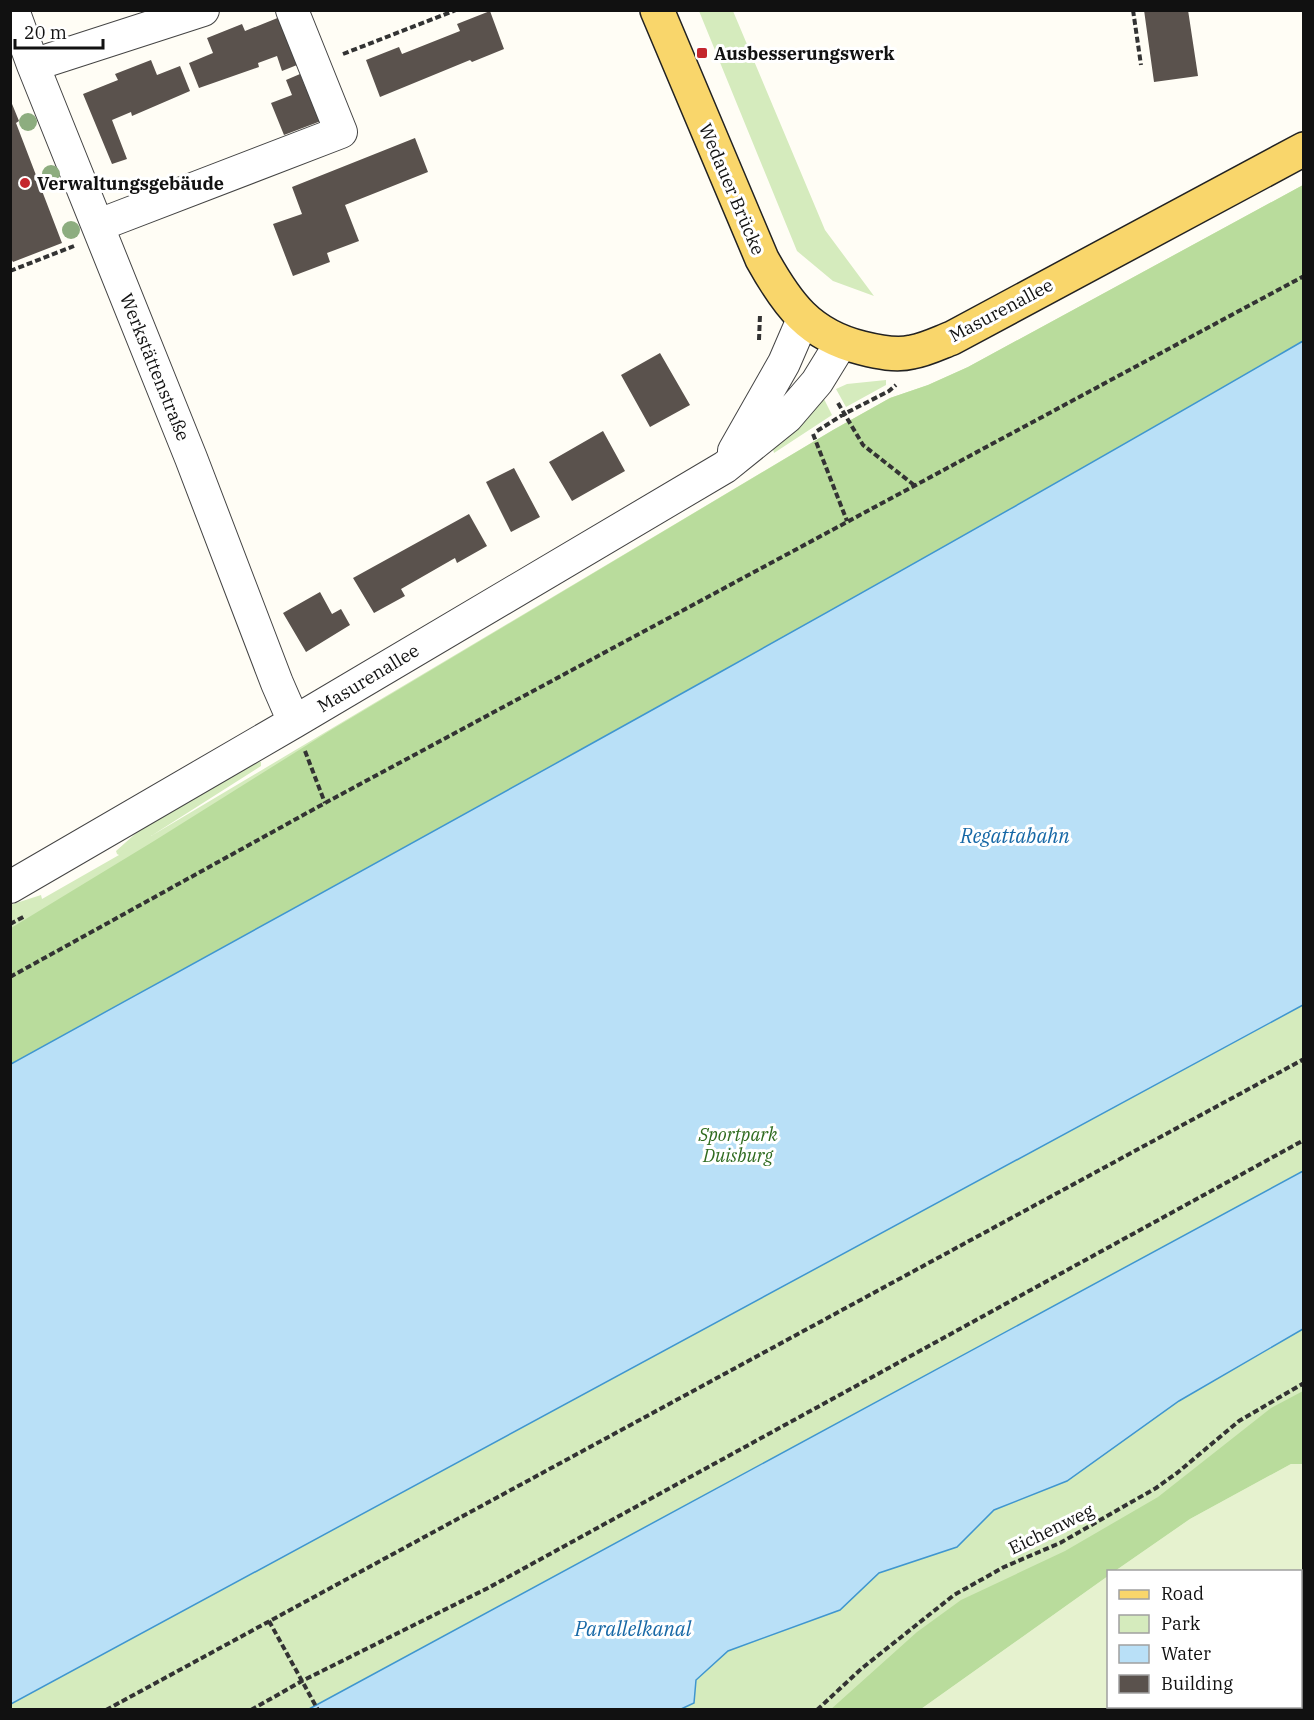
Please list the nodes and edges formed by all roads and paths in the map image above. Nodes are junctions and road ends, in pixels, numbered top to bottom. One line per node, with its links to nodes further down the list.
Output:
1 (203, 10): 8 (street)
2 (292, 10): 7 (street)
3 (456, 10): 7 (path)
4 (657, 10): 14 (main road, Wedauer Brücke)
5 (1133, 10): 9 (path)
6 (15, 11): 8 (street, Werkstättenstraße)
7 (314, 64): 11 (street)
8 (33, 65): 11 (street, Werkstättenstraße)
9 (1141, 65)
10 (1304, 149): 15 (main road, Masurenallee)
11 (99, 225): 12 (path); 21 (street, Werkstättenstraße)
12 (10, 271)
13 (1304, 276): 19 (path)
14 (803, 319): 15 (main road, Wedauer Brücke); 18 (street, Masurenallee)
15 (840, 343): 18 (street, Masurenallee)
16 (898, 383): 17 (path)
17 (844, 414): 19 (path); 20 (path)
18 (725, 467): 21 (street, Masurenallee)
19 (914, 485): 20 (path)
20 (847, 521): 22 (path)
21 (298, 733): 22 (path); 23 (street, Masurenallee)
22 (325, 803): 24 (path)
23 (10, 886)
24 (10, 977)
25 (1304, 1059): 28 (path)
26 (1304, 1140): 29 (path)
27 (1304, 1383): 33 (path, Eichenweg)
28 (269, 1621): 29 (path); 30 (path)
29 (302, 1681): 31 (path); 32 (path)
30 (106, 1710)
31 (251, 1710)
32 (318, 1710)
33 (817, 1710)

